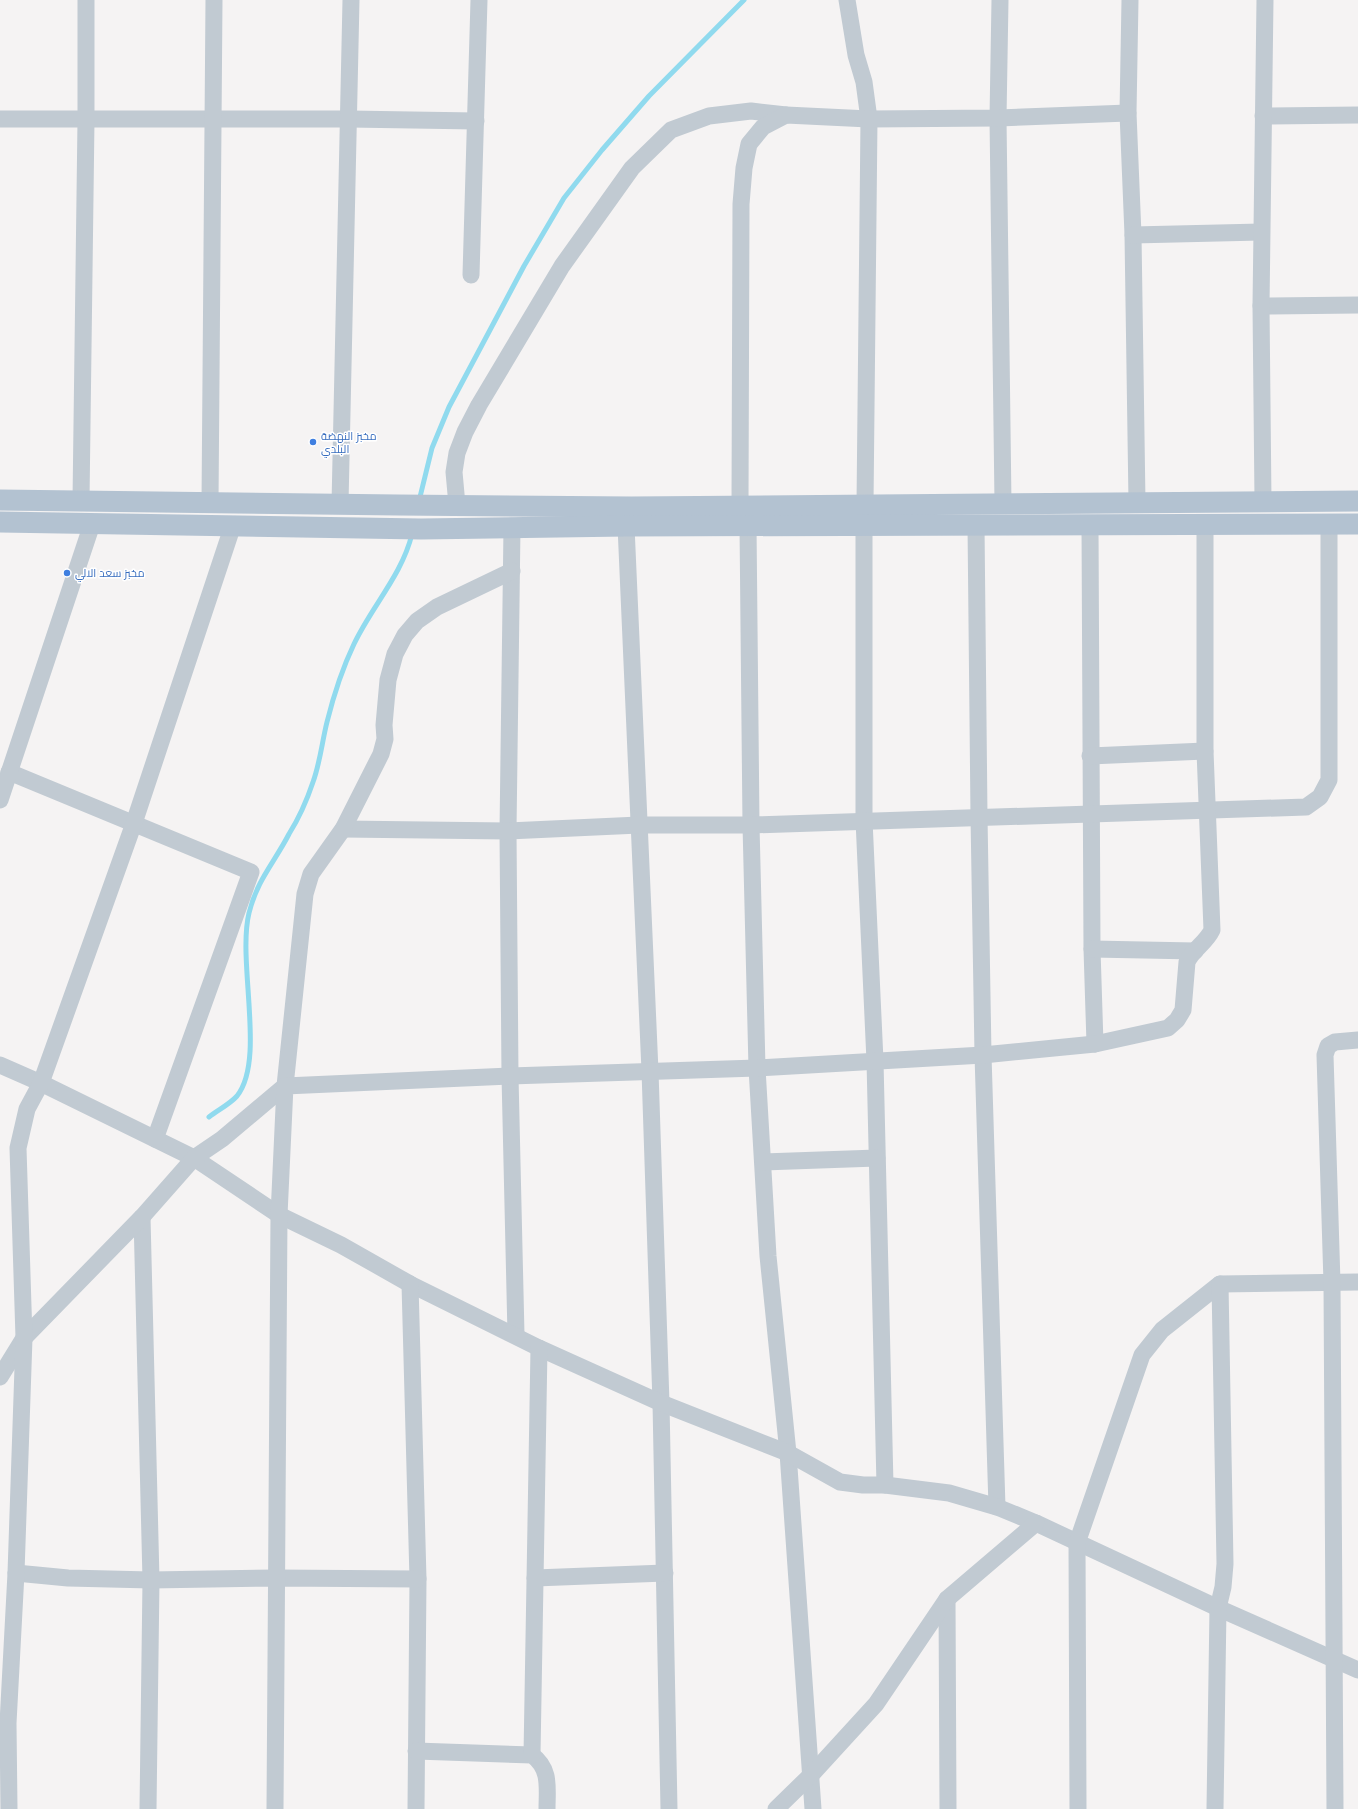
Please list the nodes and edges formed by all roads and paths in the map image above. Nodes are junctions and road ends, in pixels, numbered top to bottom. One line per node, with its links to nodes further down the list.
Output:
1 (86, 0): 17 (street)
2 (214, 0): 18 (street)
3 (351, 0): 15 (street)
4 (479, 0): 19 (street)
5 (847, 0): 16 (street)
6 (1000, 0): 13 (street)
7 (1130, 0): 9 (street)
8 (1265, 0): 12 (street)
9 (1128, 113): 13 (street); 21 (street)
10 (786, 115): 16 (street); 33 (street); 34 (street)
11 (1358, 115): 12 (street)
12 (1263, 116): 20 (street)
13 (998, 118): 16 (street); 29 (street)
14 (0, 119): 17 (street)
15 (349, 119): 18 (street); 19 (street); 32 (street)
16 (869, 119): 35 (street)
17 (86, 120): 18 (street); 26 (street)
18 (213, 120): 31 (street)
19 (476, 121): 22 (street)
20 (1261, 232): 21 (street); 24 (street)
21 (1134, 235): 30 (street)
22 (471, 275)
23 (1358, 305): 24 (street)
24 (1261, 306): 27 (street)
25 (0, 500): 26 (main road)
26 (81, 501): 31 (main road)
27 (1263, 501): 28 (main road); 30 (main road)
28 (1358, 501)
29 (1003, 502): 30 (main road); 35 (main road)
30 (1137, 502)
31 (210, 503): 32 (main road)
32 (340, 504): 33 (main road)
33 (457, 505): 34 (main road)
34 (740, 505): 35 (main road)
35 (865, 505)
36 (0, 522): 37 (main road)
37 (92, 524): 45 (main road); 51 (street)
38 (1205, 524): 39 (main road); 44 (main road); 49 (street)
39 (1330, 524): 40 (main road); 53 (street)
40 (1358, 524)
41 (748, 525): 42 (main road); 46 (main road); 58 (street)
42 (864, 525): 43 (main road); 56 (street)
43 (976, 525): 44 (main road); 55 (street)
44 (1090, 525): 50 (street)
45 (233, 526): 47 (main road); 57 (street)
46 (626, 526): 47 (main road); 59 (street)
47 (512, 527): 48 (street)
48 (512, 571): 60 (street); 61 (street)
49 (1205, 751): 50 (street); 53 (street)
50 (1090, 756): 54 (street)
51 (9, 772): 52 (street); 57 (street)
52 (0, 800)
53 (1207, 810): 54 (street); 63 (street)
54 (1091, 813): 55 (street); 62 (street)
55 (978, 816): 56 (street); 66 (street)
56 (864, 820): 58 (street); 67 (street)
57 (134, 823): 72 (street); 74 (street)
58 (751, 824): 59 (street); 69 (street)
59 (639, 825): 61 (street); 70 (street)
60 (343, 829): 61 (street); 73 (street)
61 (508, 830): 71 (street)
62 (1092, 949): 63 (street); 65 (street)
63 (1195, 951): 65 (street)
64 (1358, 1040): 81 (street)
65 (1095, 1044): 66 (street)
66 (983, 1055): 67 (street); 91 (street)
67 (875, 1060): 69 (street); 76 (street)
68 (0, 1065): 72 (street)
69 (757, 1068): 70 (street); 77 (street)
70 (650, 1071): 71 (street); 88 (street)
71 (510, 1076): 73 (street); 84 (street)
72 (41, 1083): 74 (street); 85 (street)
73 (285, 1086): 75 (street); 78 (street)
74 (155, 1139): 75 (street)
75 (194, 1158): 78 (street); 79 (street)
76 (877, 1158): 77 (street); 90 (street)
77 (762, 1162): 89 (street)
78 (279, 1215): 82 (street); 96 (street)
79 (142, 1217): 85 (street); 99 (street)
80 (1358, 1282): 81 (street)
81 (1332, 1283): 83 (street); 102 (street)
82 (410, 1284): 84 (street); 98 (street)
83 (1220, 1284): 93 (street); 101 (street)
84 (516, 1335): 86 (street)
85 (24, 1338): 87 (street); 94 (street)
86 (539, 1348): 88 (street); 97 (street)
87 (0, 1377)
88 (661, 1403): 89 (street); 95 (street)
89 (788, 1452): 90 (street); 107 (street)
90 (885, 1485): 91 (street)
91 (997, 1507): 92 (street)
92 (1036, 1523): 93 (street); 100 (street)
93 (1077, 1542): 101 (street); 117 (street)
94 (16, 1573): 99 (street); 104 (street)
95 (665, 1573): 97 (street); 113 (street)
96 (276, 1578): 98 (street); 99 (street); 110 (street)
97 (535, 1578): 106 (street)
98 (418, 1579): 105 (street)
99 (151, 1580): 109 (street)
100 (947, 1599): 107 (street); 116 (street)
101 (1218, 1608): 102 (street); 118 (street)
102 (1334, 1659): 103 (street); 119 (street)
103 (1358, 1670)
104 (4, 1723): 108 (street)
105 (416, 1751): 106 (street); 111 (street)
106 (532, 1755): 112 (street)
107 (812, 1774): 114 (street); 115 (street)
108 (9, 1809)
109 (148, 1809)
110 (275, 1809)
111 (416, 1809)
112 (547, 1809)
113 (669, 1809)
114 (776, 1809)
115 (813, 1809)
116 (948, 1809)
117 (1078, 1809)
118 (1215, 1809)
119 (1335, 1809)

